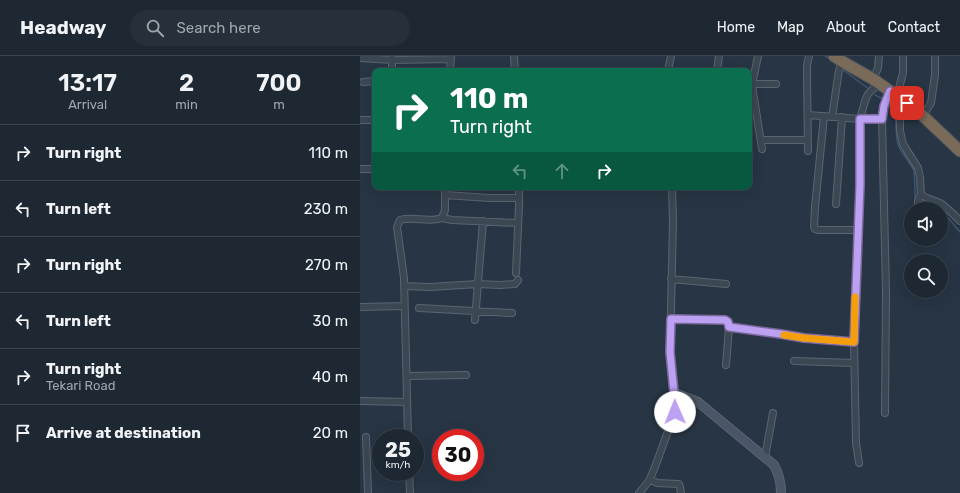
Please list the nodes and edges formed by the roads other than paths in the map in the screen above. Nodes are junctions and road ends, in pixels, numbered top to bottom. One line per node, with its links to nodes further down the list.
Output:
1 (514, 56): 14 (street)
2 (671, 56): 15 (street)
3 (719, 56): 16 (street)
4 (758, 56): 17 (street)
5 (809, 56): 26 (street)
6 (879, 56): 19 (street)
7 (903, 56): 24 (street)
8 (935, 56): 28 (street)
9 (451, 57): 11 (street); 13 (street)
10 (360, 58): 11 (street)
11 (392, 58)
12 (839, 59): 19 (highway); 29 (street)
13 (450, 68)
14 (515, 68)
15 (669, 68)
16 (717, 68)
17 (752, 80)
18 (372, 81): 20 (street)
19 (877, 81): 24 (highway); 31 (street)
20 (363, 82)
21 (752, 84): 22 (street)
22 (776, 84)
23 (752, 90): 37 (street)
24 (894, 93): 25 (highway); 32 (street)
25 (907, 103): 28 (highway); 45 (street)
26 (808, 115): 27 (street); 36 (street)
27 (824, 116): 29 (street); 54 (street)
28 (923, 116): 39 (highway)
29 (832, 117): 30 (street)
30 (842, 117): 31 (street); 49 (street)
31 (860, 119): 32 (street); 54 (street)
32 (882, 119): 79 (street)
33 (360, 120): 34 (street)
34 (372, 120)
35 (764, 140): 36 (street)
36 (808, 140): 38 (street)
37 (762, 149)
38 (808, 151)
39 (960, 151)
40 (360, 169): 41 (street)
41 (372, 169)
42 (445, 190): 46 (street)
43 (519, 190): 47 (street)
44 (672, 190): 56 (street)
45 (921, 194): 48 (street); 52 (street)
46 (445, 195): 47 (street); 50 (street)
47 (519, 198): 53 (street)
48 (918, 202)
49 (836, 204)
50 (442, 218): 51 (street); 60 (street)
51 (483, 221): 53 (street); 58 (street)
52 (960, 221)
53 (518, 222): 55 (street)
54 (858, 230): 69 (street)
55 (516, 273)
56 (671, 279): 59 (street); 66 (street)
57 (518, 280): 58 (street)
58 (478, 284): 60 (street); 64 (street)
59 (726, 284)
60 (404, 286): 61 (street)
61 (404, 306): 62 (street); 74 (street)
62 (360, 307)
63 (418, 308): 64 (street)
64 (476, 311): 65 (street); 67 (street)
65 (512, 313)
66 (671, 319): 68 (street); 75 (street)
67 (475, 320)
68 (729, 327): 69 (street); 72 (street)
69 (854, 342): 71 (street)
70 (794, 361): 71 (street)
71 (854, 363): 83 (street)
72 (726, 365)
73 (466, 374): 74 (street)
74 (407, 376): 77 (street)
75 (674, 393): 82 (street); 84 (street)
76 (360, 401): 77 (street)
77 (407, 402): 80 (street)
78 (773, 412): 82 (street)
79 (884, 413)
80 (408, 429)
81 (366, 437): 86 (street)
82 (765, 457): 90 (street)
83 (859, 463)
84 (650, 479): 88 (street); 89 (street)
85 (409, 481): 87 (street)
86 (368, 493)
87 (410, 493)
88 (639, 493)
89 (680, 493)
90 (781, 493)

